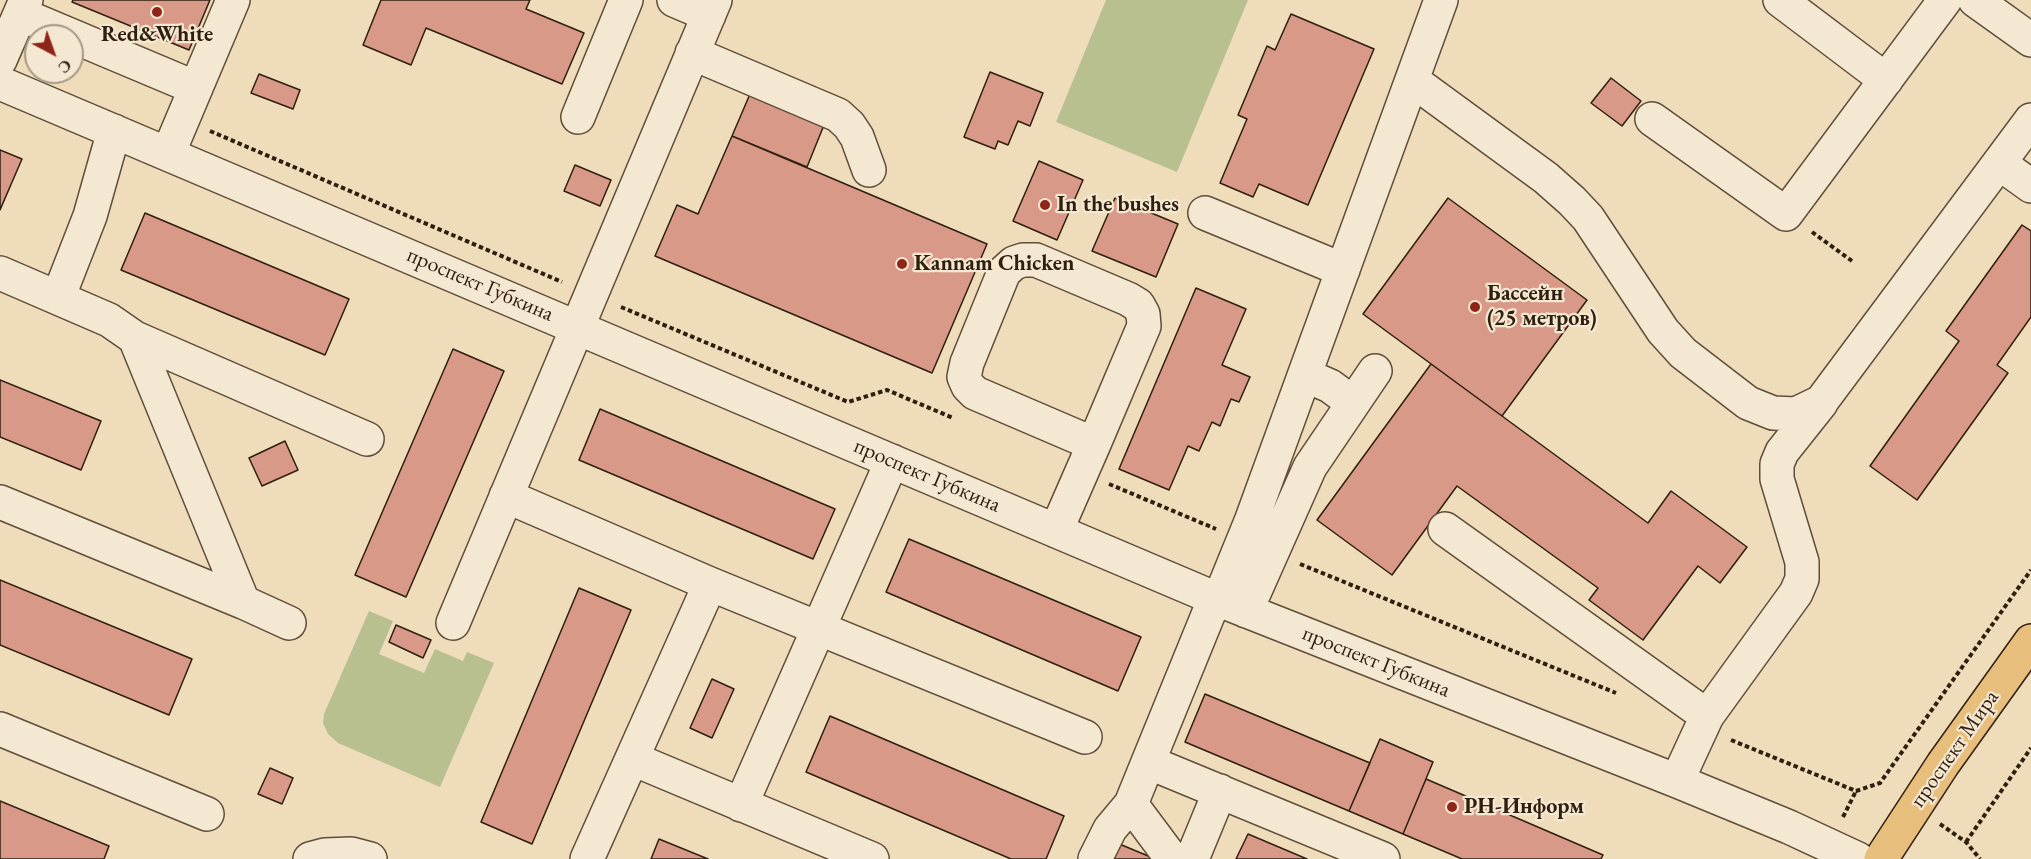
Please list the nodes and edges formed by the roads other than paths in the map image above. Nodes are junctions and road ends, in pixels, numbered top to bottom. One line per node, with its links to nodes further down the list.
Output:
1 (233, 0): 16 (street)
2 (626, 0): 17 (street)
3 (674, 0): 9 (street)
4 (1441, 0): 13 (street)
5 (1780, 0): 14 (street)
6 (1945, 0): 14 (street)
7 (1975, 0): 10 (street)
8 (23, 7): 12 (street); 16 (street)
9 (712, 7): 11 (street)
10 (2031, 40)
11 (692, 53): 23 (street); 29 (street)
12 (0, 60)
13 (1412, 80): 26 (street); 33 (street)
14 (1886, 80): 18 (street)
15 (0, 83): 20 (street, проспект Губкина)
16 (196, 88): 21 (street)
17 (578, 117)
18 (1652, 118)
19 (2031, 120): 22 (street)
20 (114, 131): 21 (street, проспект Губкина); 28 (street)
21 (168, 154): 29 (street, проспект Губкина)
22 (1999, 164): 24 (street); 33 (street)
23 (869, 170)
24 (2031, 186)
25 (1205, 213): 26 (street)
26 (1343, 270): 32 (street)
27 (0, 273): 28 (street)
28 (58, 298): 30 (street)
29 (577, 327): 37 (street, проспект Губкина); 38 (street)
30 (135, 338): 35 (street); 44 (street)
31 (1375, 371): 34 (street)
32 (1305, 375): 34 (street); 42 (street)
33 (1821, 402): 50 (street)
34 (1353, 403): 42 (street)
35 (367, 439)
36 (1088, 458): 36 (street); 41 (street)
37 (892, 461): 41 (street, проспект Губкина); 48 (street)
38 (506, 496): 43 (street); 47 (street)
39 (0, 502): 44 (street)
40 (1445, 529): 50 (street)
41 (1056, 531): 45 (street, проспект Губкина)
42 (1257, 546): 45 (street)
43 (710, 584): 48 (street); 53 (street)
44 (243, 602): 46 (street)
45 (1227, 603): 54 (street); 55 (street, проспект Губкина)
46 (289, 623)
47 (453, 623)
48 (818, 628): 52 (street); 58 (street)
49 (2031, 641): 69 (main road, проспект Мира)
50 (1704, 722): 55 (street)
51 (0, 729): 59 (street)
52 (1085, 737)
53 (633, 759): 58 (street); 62 (street)
54 (1148, 762): 56 (street); 57 (street)
55 (1677, 781): 68 (street, проспект Губкина)
56 (1220, 791): 66 (street); 67 (street)
57 (1131, 804): 64 (street); 65 (street)
58 (741, 805): 63 (street)
59 (207, 814)
60 (310, 859): 61 (street)
61 (370, 859)
62 (587, 859)
63 (872, 859)
64 (1095, 859)
65 (1172, 859)
66 (1192, 859)
67 (1383, 859)
68 (1858, 859)
69 (1881, 859)

